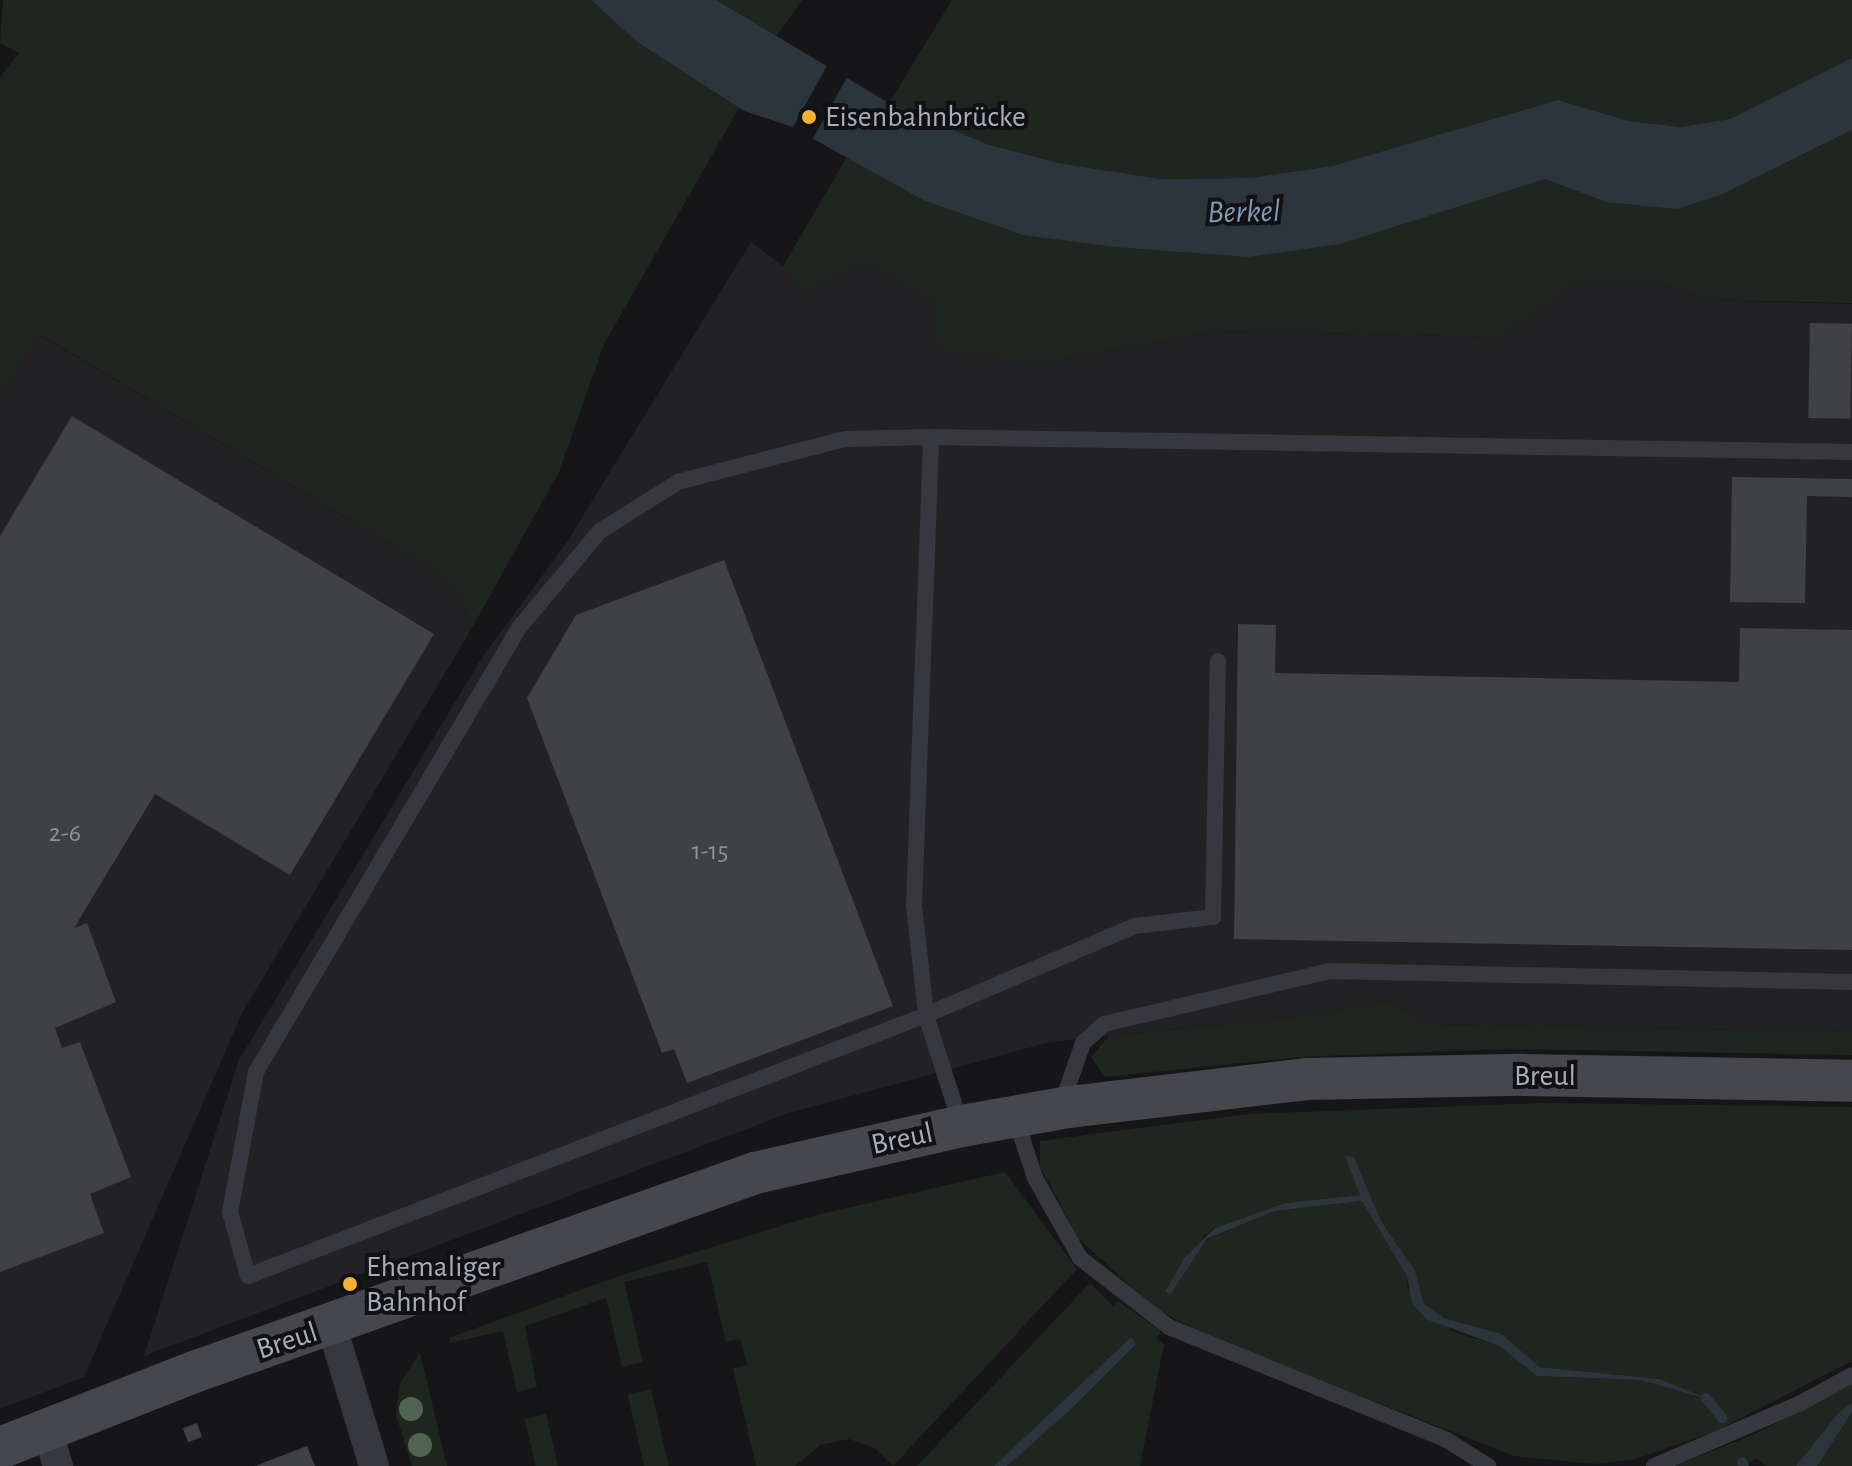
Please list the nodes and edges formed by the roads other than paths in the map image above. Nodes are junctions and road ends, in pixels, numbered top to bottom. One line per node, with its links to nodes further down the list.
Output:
1 (931, 437): 2 (lane); 5 (lane); 5 (lane)
2 (1852, 452)
3 (1218, 661): 5 (lane)
4 (1852, 982): 7 (lane)
5 (926, 1015): 9 (lane)
6 (1852, 1081): 7 (main road, Breul)
7 (1060, 1109): 8 (main road, Breul)
8 (1015, 1117): 9 (main road, Breul); 15 (lane)
9 (962, 1126): 10 (main road, Breul)
10 (332, 1327): 13 (main road, Breul); 14 (street)
11 (1852, 1375): 16 (lane)
12 (0, 1448): 13 (main road, Breul)
13 (53, 1448)
14 (374, 1466)
15 (1488, 1466)
16 (1654, 1466)

